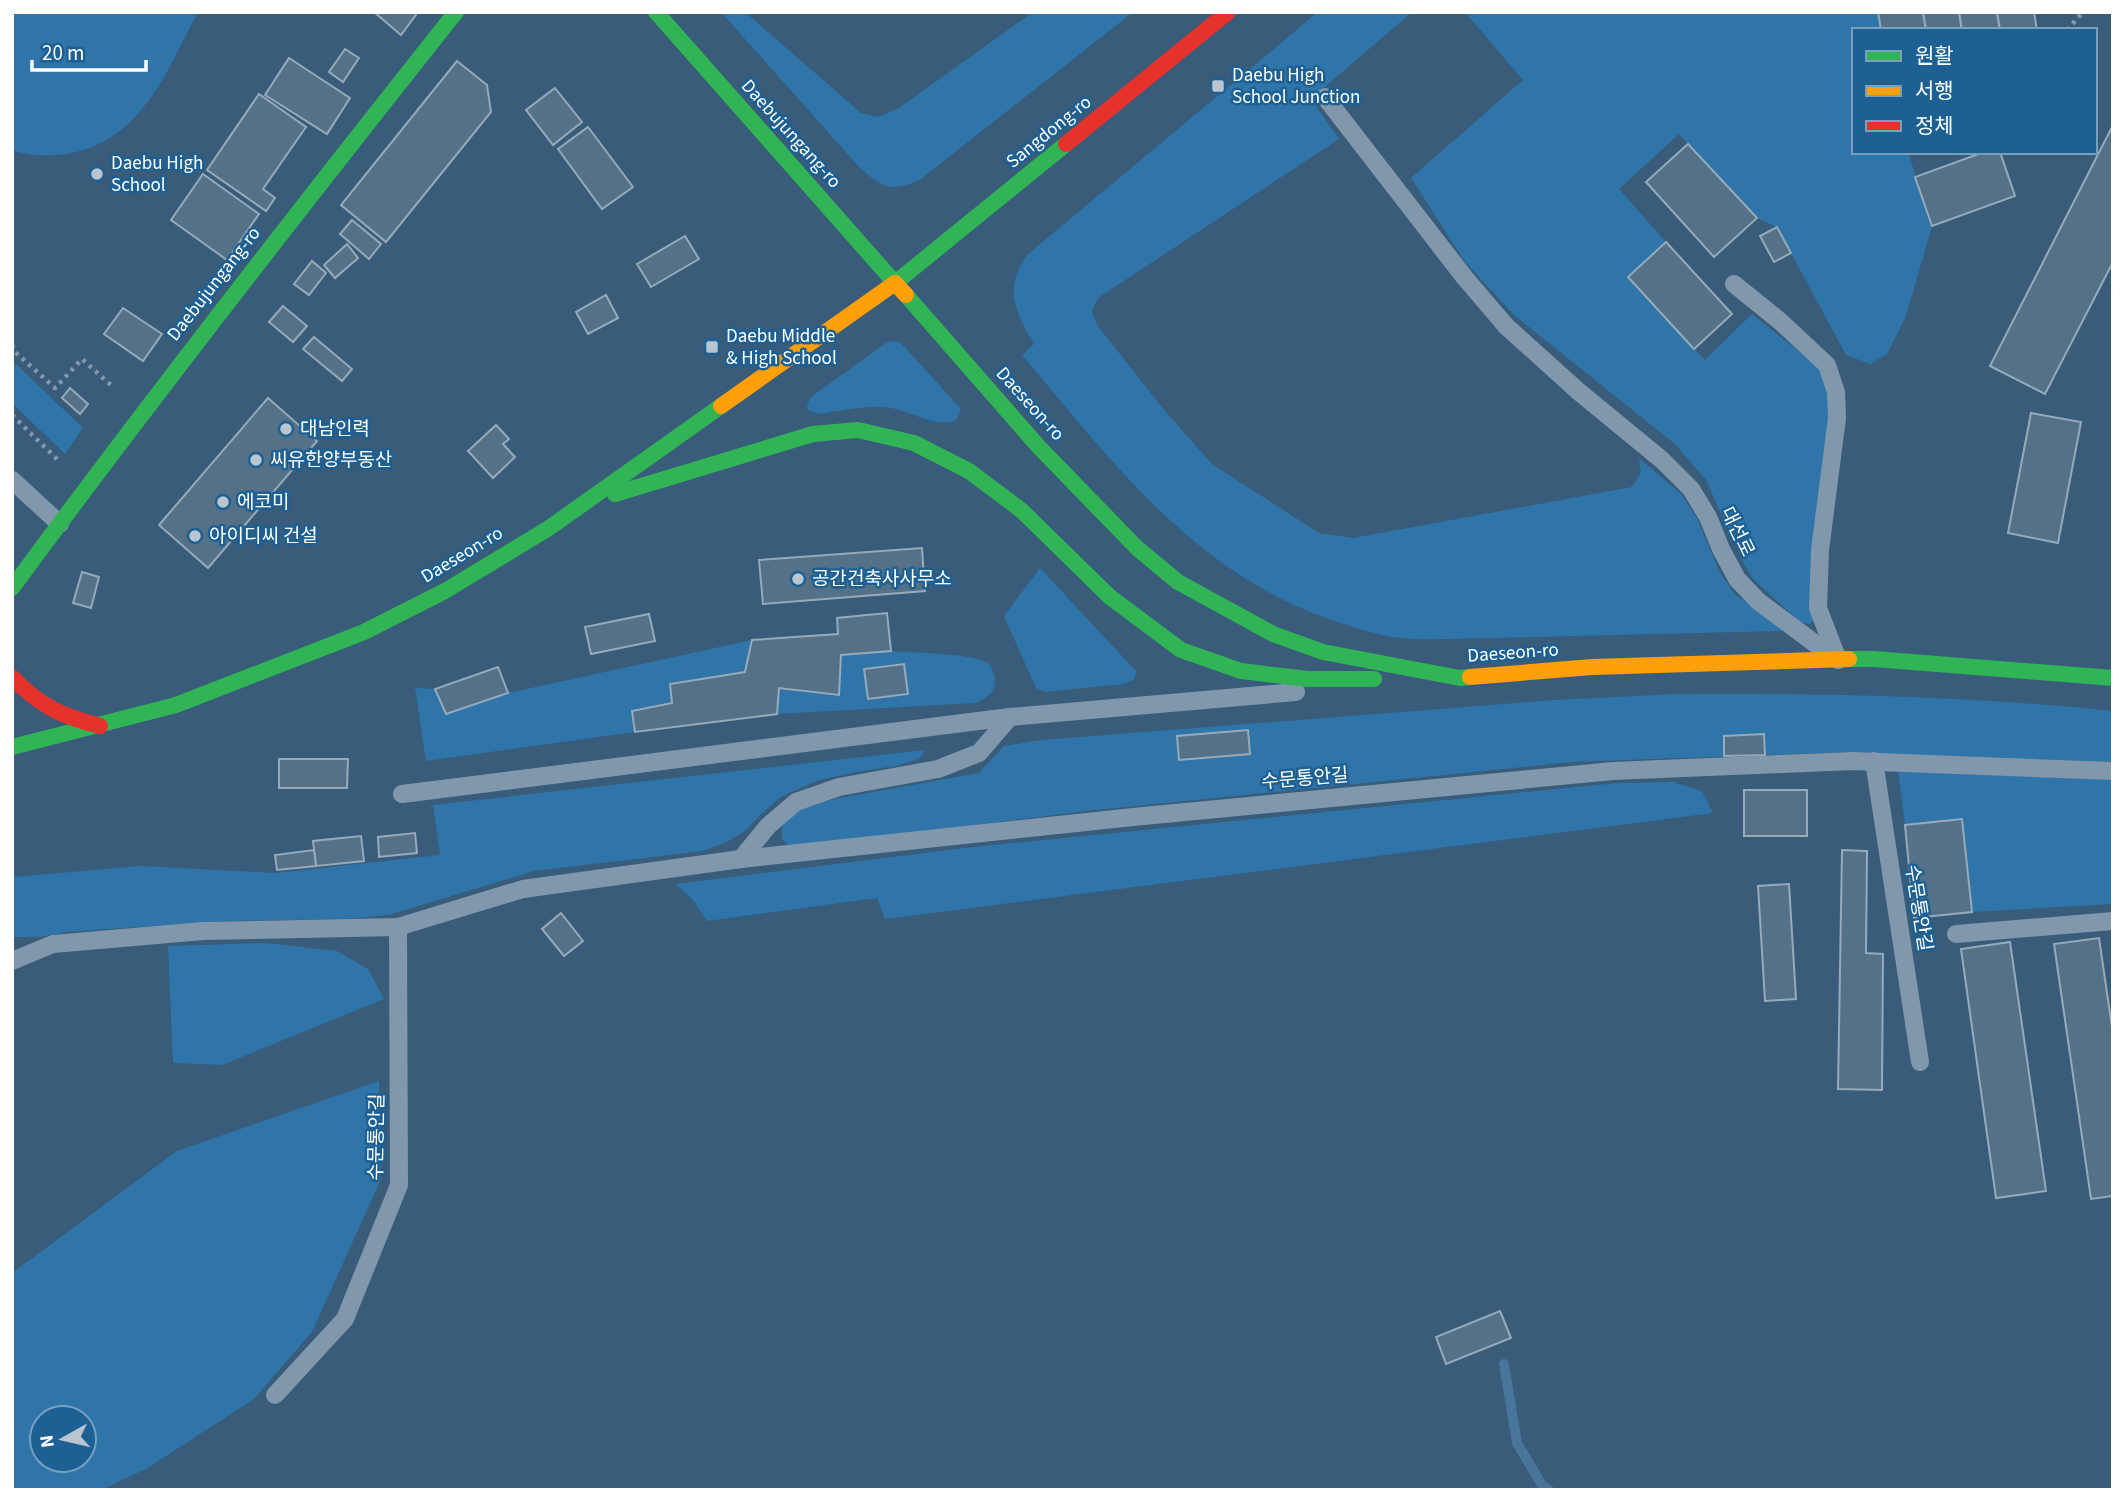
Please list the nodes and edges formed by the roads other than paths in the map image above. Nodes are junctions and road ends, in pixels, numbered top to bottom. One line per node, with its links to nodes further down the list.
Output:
1 (457, 12): 9 (street, Daebujungang-ro)
2 (656, 12): 5 (street, Daebujungang-ro)
3 (1228, 12): 5 (street, Sangdong-ro)
4 (1325, 97): 11 (lane, 대선로)
5 (895, 283): 8 (street, Daeseon-ro); 13 (street, Daeseon-ro)
6 (1734, 284): 11 (lane)
7 (12, 480): 9 (lane)
8 (583, 503): 13 (street); 16 (street, Daeseon-ro)
9 (60, 524): 10 (street, Daebujungang-ro)
10 (12, 588)
11 (1838, 660): 13 (street, Daeseon-ro); 14 (street, Daeseon-ro)
12 (12, 677): 16 (street)
13 (1460, 678): 15 (lane)
14 (2113, 678)
15 (1010, 717): 20 (lane); 21 (lane)
16 (100, 726): 17 (street, Daeseon-ro)
17 (12, 747)
18 (1874, 761): 19 (lane, 수문통안길); 21 (lane, 수문통안길); 26 (lane, 수문통안길)
19 (2113, 771)
20 (402, 794)
21 (741, 859): 23 (lane, 수문통안길)
22 (2113, 921): 24 (lane, 수문통안길)
23 (398, 926): 25 (lane, 수문통안길); 27 (lane, 수문통안길)
24 (1956, 934)
25 (12, 961)
26 (1920, 1062)
27 (275, 1395)

